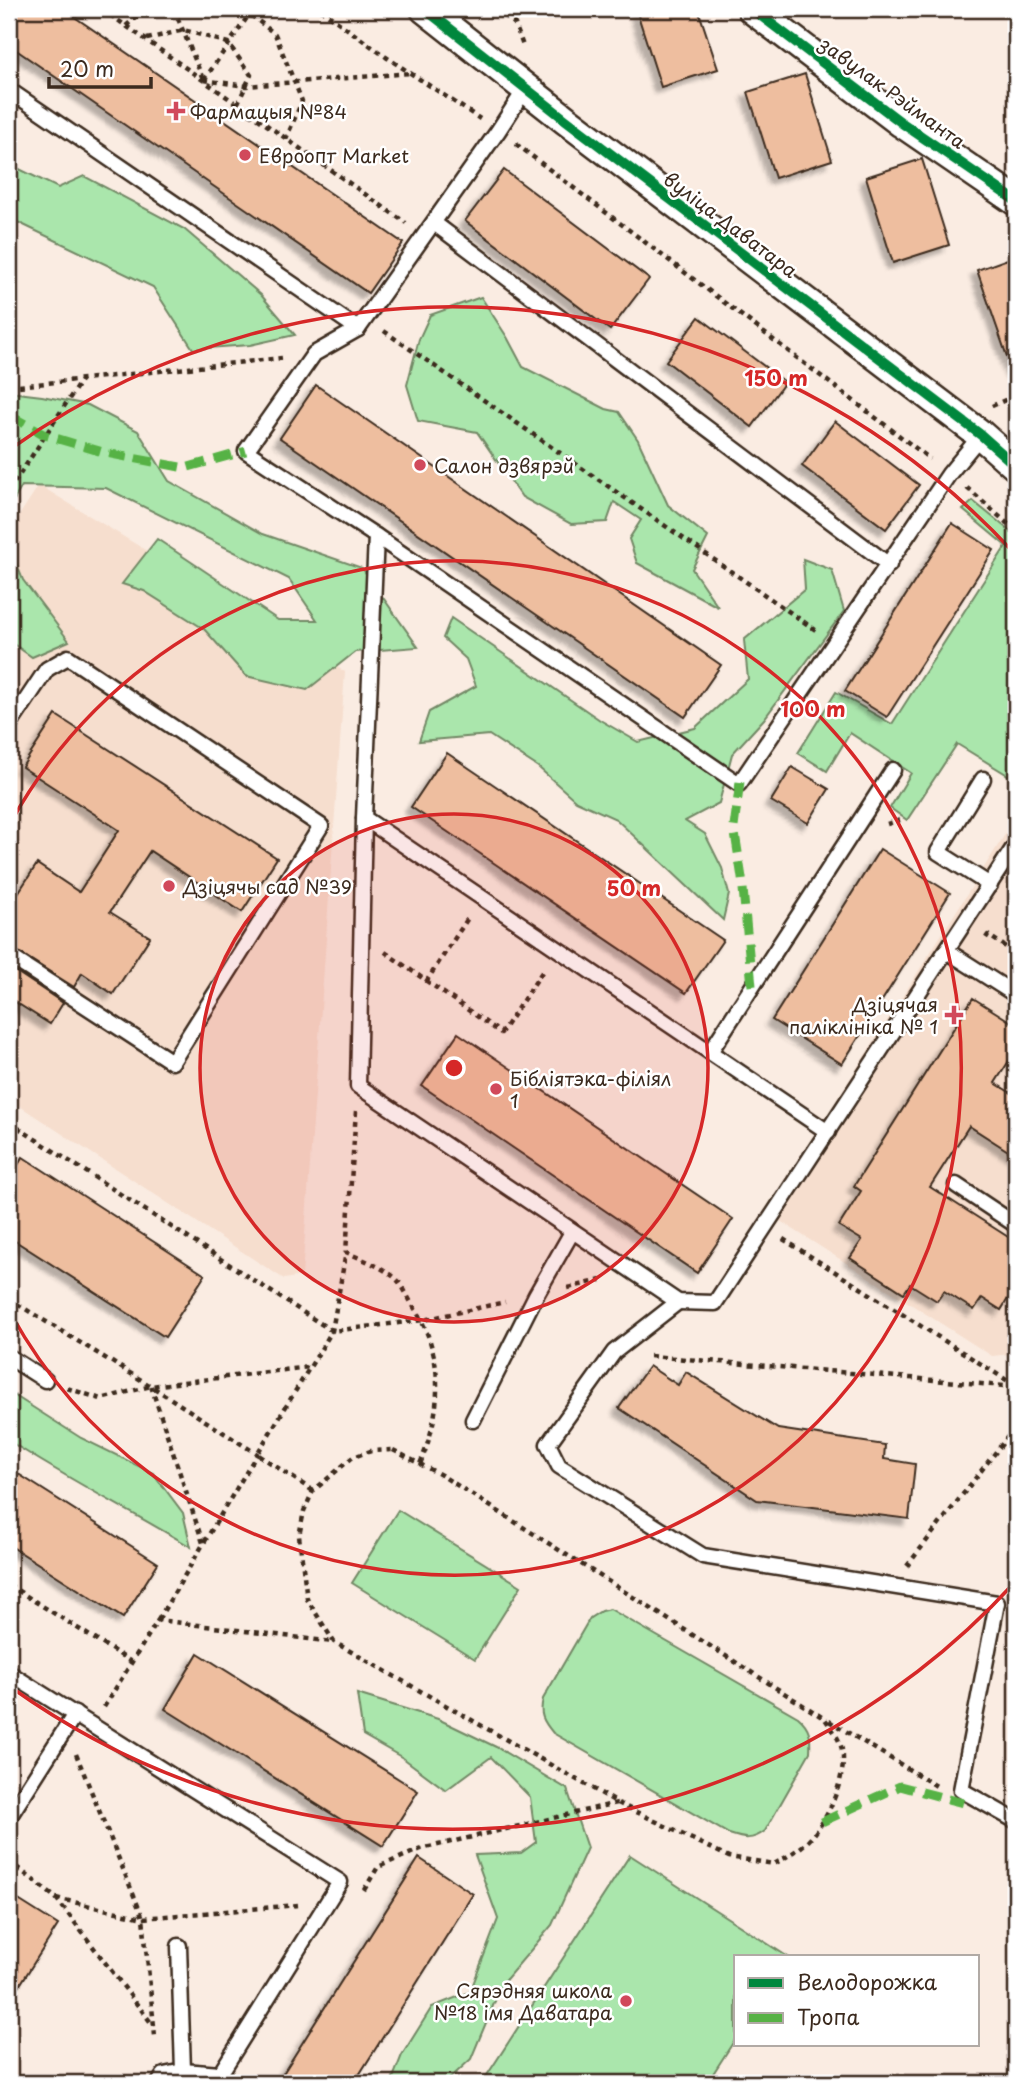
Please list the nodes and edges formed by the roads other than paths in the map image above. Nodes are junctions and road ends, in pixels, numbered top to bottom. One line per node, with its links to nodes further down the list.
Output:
1 (425, 9): 3 (street, вуліца Даватара)
2 (751, 9): 5 (street, завулак Рэйманта)
3 (526, 88): 6 (lane); 8 (street, вуліца Даватара)
4 (9, 90): 7 (lane)
5 (1016, 201)
6 (434, 223): 7 (lane); 11 (lane)
7 (362, 324): 10 (lane)
8 (984, 422): 9 (street, вуліца Даватара); 11 (lane)
9 (1016, 466)
10 (376, 536): 11 (lane); 15 (lane)
11 (888, 565)
12 (9, 726): 19 (lane)
13 (893, 770): 21 (lane)
14 (983, 779): 17 (lane)
15 (364, 818): 21 (lane); 25 (lane)
16 (1016, 844): 17 (lane)
17 (990, 884): 18 (lane)
18 (947, 951): 20 (lane); 22 (lane)
19 (9, 956)
20 (1016, 995)
21 (710, 1052): 22 (lane)
22 (828, 1132): 26 (lane)
23 (956, 1185): 24 (lane)
24 (1016, 1225)
25 (572, 1232): 26 (lane); 29 (lane)
26 (678, 1302): 33 (lane)
27 (9, 1357): 28 (lane)
28 (45, 1380)
29 (473, 1420)
30 (9, 1673): 31 (lane)
31 (75, 1714): 32 (lane); 35 (lane)
32 (9, 1817)
33 (1016, 1821)
34 (180, 1946): 35 (lane)
35 (183, 2071): 36 (lane)
36 (162, 2079)

